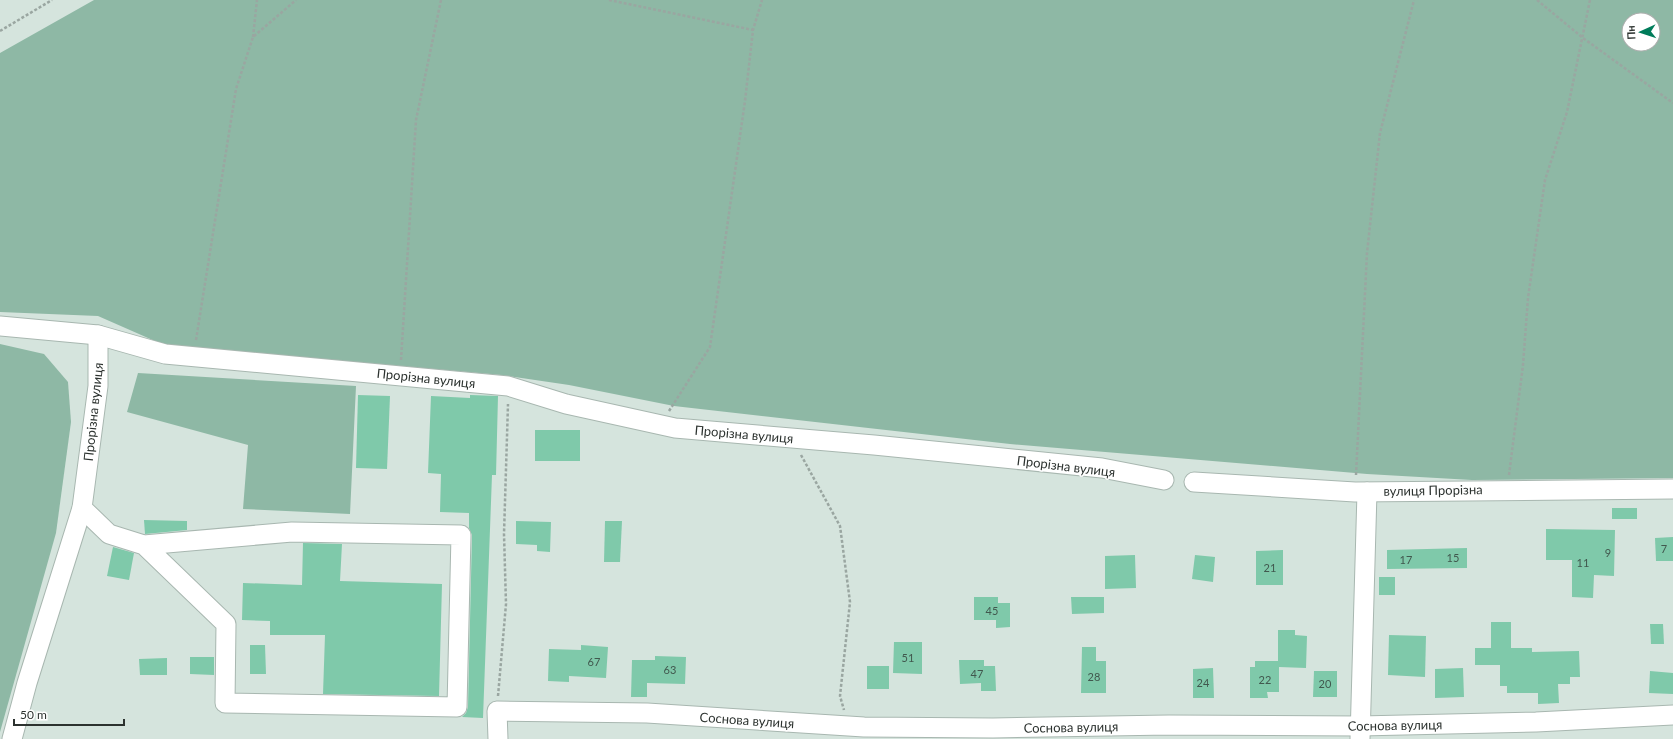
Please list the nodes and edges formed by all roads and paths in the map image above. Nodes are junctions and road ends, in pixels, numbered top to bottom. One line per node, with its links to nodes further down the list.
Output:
1 (52, 0): 11 (path)
2 (257, 0): 12 (path)
3 (296, 0): 12 (path)
4 (441, 0): 18 (path)
5 (610, 0): 10 (path)
6 (762, 0): 10 (path)
7 (1414, 0): 26 (path)
8 (1537, 0): 13 (path)
9 (1590, 0): 13 (path)
10 (753, 30): 20 (path)
11 (0, 32)
12 (253, 37): 17 (path)
13 (1583, 38): 14 (path); 24 (path)
14 (1673, 104)
15 (0, 326): 16 (street)
16 (98, 336): 17 (street, Прорізна вулиця); 27 (street, Прорізна вулиця)
17 (194, 357): 18 (street, Прорізна вулиця)
18 (400, 376): 19 (street, Прорізна вулиця)
19 (508, 386): 20 (street, Прорізна вулиця); 29 (path)
20 (660, 426): 21 (street, Прорізна вулиця)
21 (792, 438): 22 (street, Прорізна вулиця); 31 (path)
22 (1164, 480)
23 (1194, 482): 26 (street, вулиця Прорізна)
24 (1507, 489): 25 (street, вулиця Прорізна); 26 (street, вулиця Прорізна)
25 (1673, 489)
26 (1361, 492): 32 (street)
27 (82, 508): 28 (street); 34 (street, Прорізна вулиця)
28 (144, 545): 28 (street)
29 (497, 711): 31 (street, Соснова вулиця); 35 (street)
30 (1673, 715): 32 (street, Соснова вулиця)
31 (848, 726): 33 (street, Соснова вулиця)
32 (1360, 732): 33 (street, Соснова вулиця)
33 (993, 734)
34 (12, 739)
35 (498, 739)

